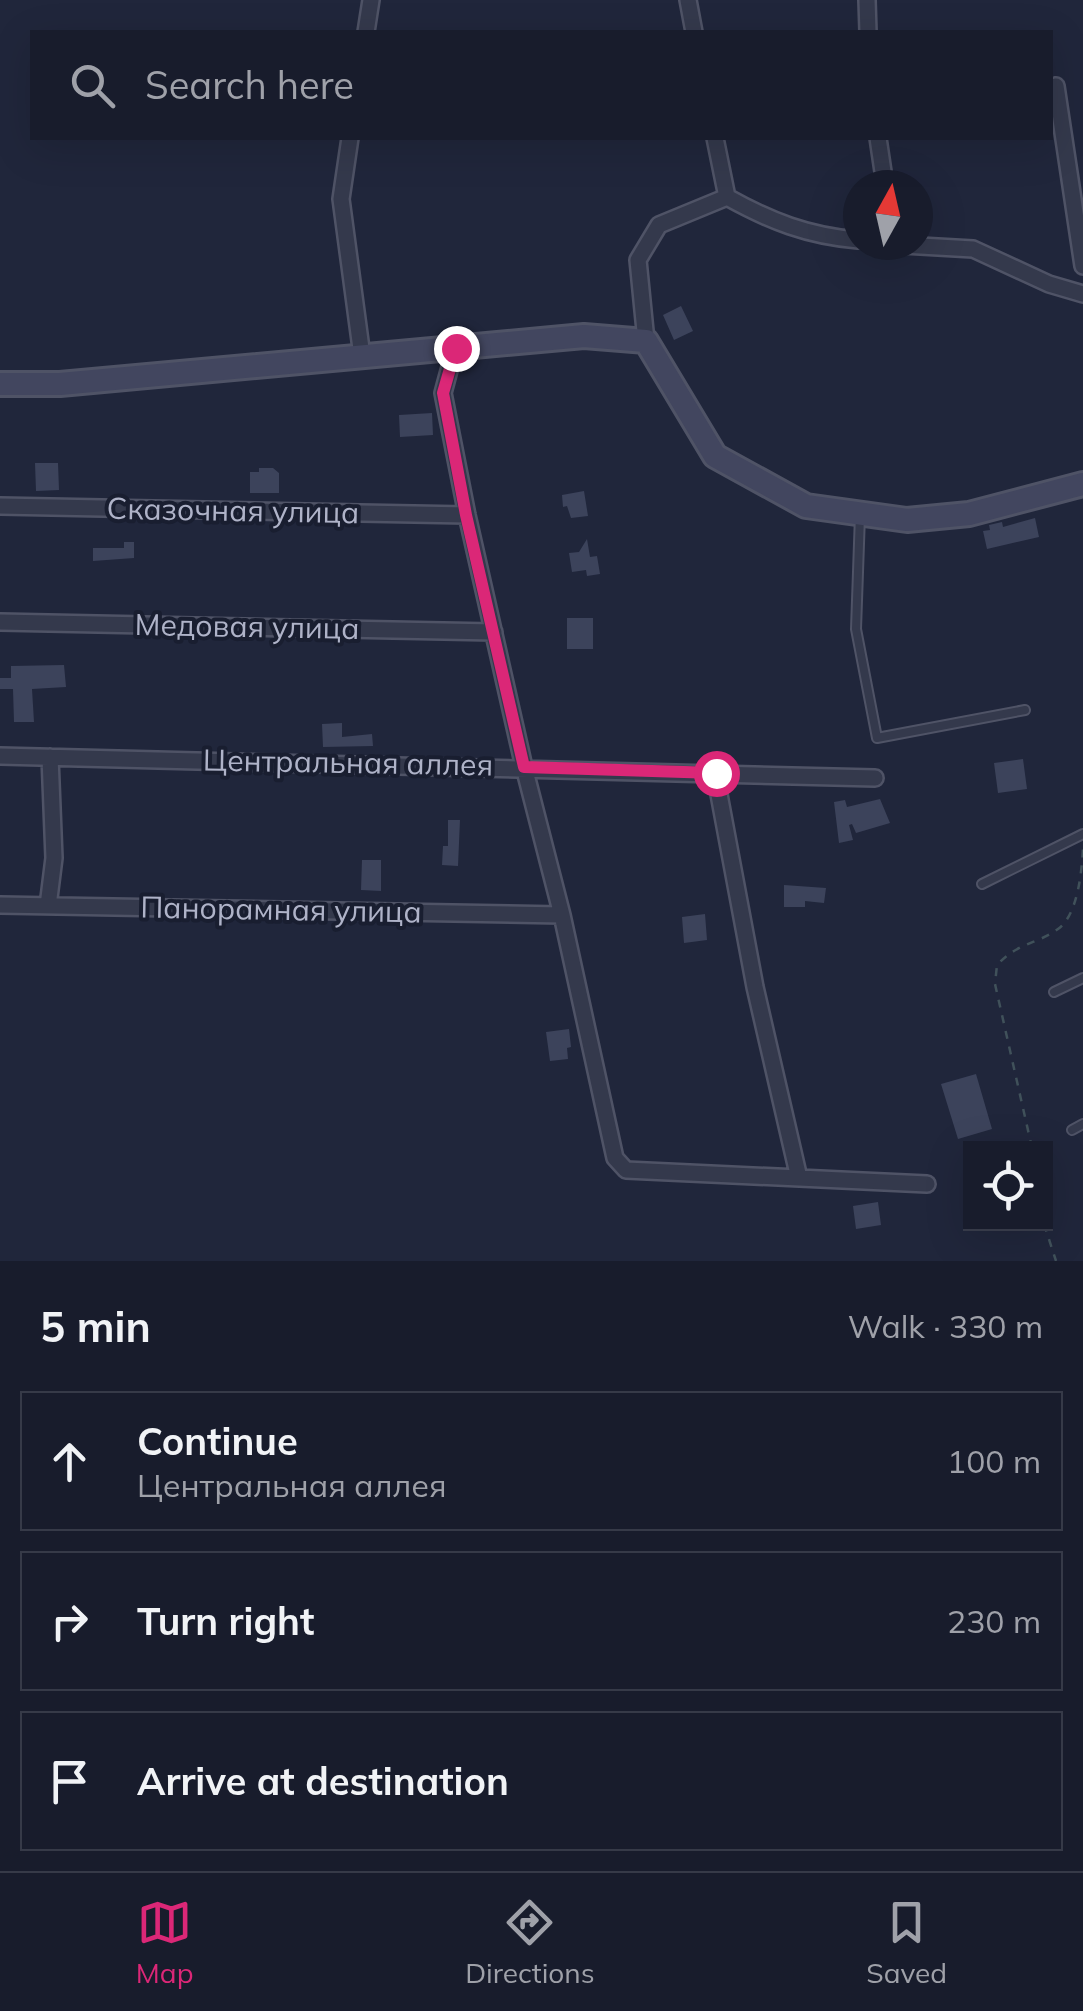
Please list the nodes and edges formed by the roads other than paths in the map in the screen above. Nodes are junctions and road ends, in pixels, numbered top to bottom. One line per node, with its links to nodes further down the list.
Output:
1 (372, 0): 4 (street)
2 (688, 0): 5 (street)
3 (867, 0): 6 (street)
4 (366, 30)
5 (694, 30)
6 (868, 30)
7 (1056, 86): 15 (street)
8 (350, 140): 19 (street)
9 (715, 140): 12 (street)
10 (878, 140): 11 (street)
11 (883, 170)
12 (726, 197): 13 (street); 17 (street)
13 (843, 239)
14 (933, 247): 16 (street)
15 (1083, 266)
16 (1083, 294)
17 (646, 341): 18 (street); 23 (street)
18 (456, 348): 19 (street); 24 (street)
19 (362, 356): 20 (street)
20 (0, 384)
21 (1083, 484): 23 (street)
22 (0, 506): 24 (street, Сказочная улица)
23 (860, 513): 27 (lane)
24 (466, 515): 26 (street)
25 (0, 622): 26 (street, Медовая улица)
26 (494, 632): 30 (street)
27 (1025, 710)
28 (0, 756): 29 (street, Центральная аллея)
29 (50, 757): 30 (street, Центральная аллея); 36 (street)
30 (524, 767): 31 (street, Центральная аллея); 37 (street)
31 (716, 773): 32 (street, Центральная аллея); 42 (street)
32 (875, 778)
33 (1083, 834): 34 (lane)
34 (982, 884)
35 (0, 905): 36 (street, Панорамная улица)
36 (48, 906): 37 (street, Панорамная улица)
37 (562, 915): 42 (street)
38 (1083, 978): 39 (lane)
39 (1054, 992)
40 (1083, 1124): 41 (lane)
41 (1072, 1130)
42 (800, 1178): 43 (street)
43 (927, 1184)

